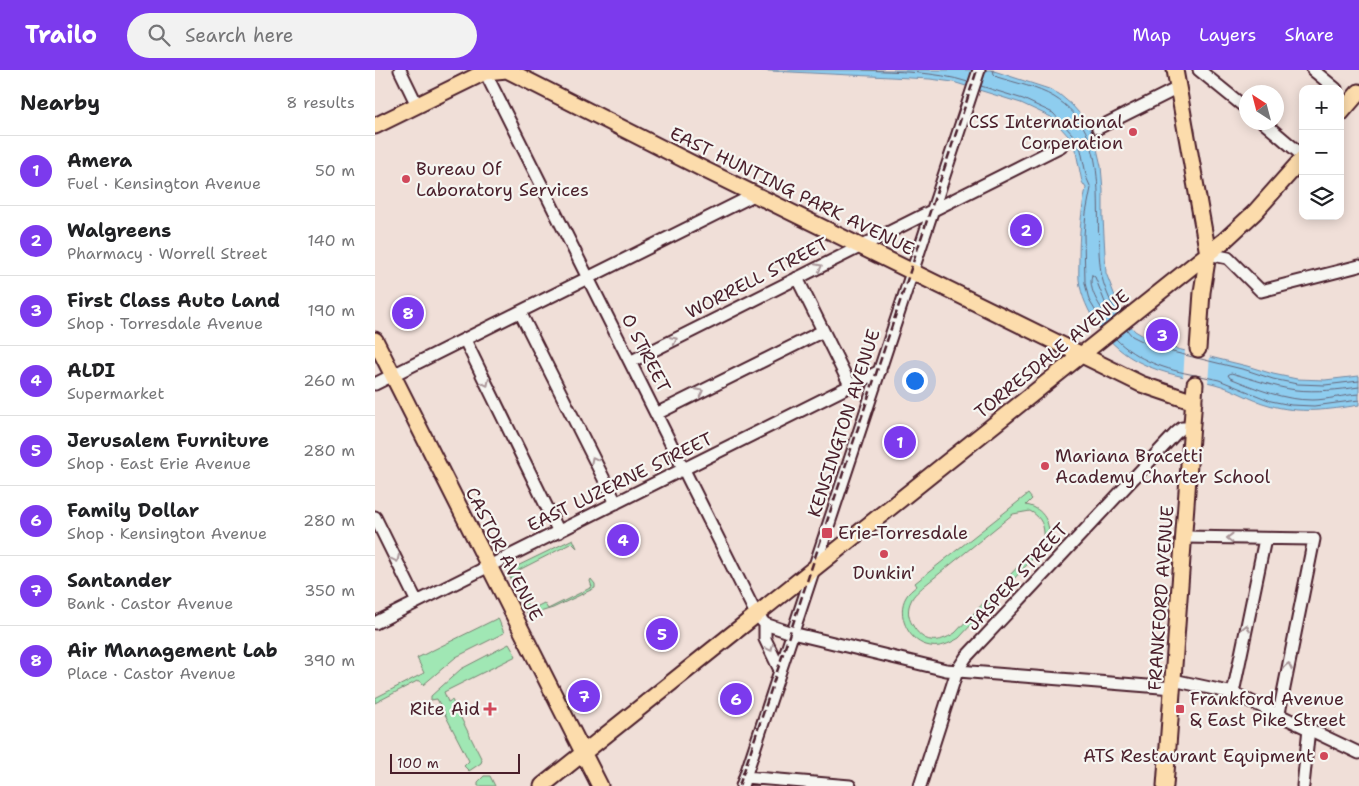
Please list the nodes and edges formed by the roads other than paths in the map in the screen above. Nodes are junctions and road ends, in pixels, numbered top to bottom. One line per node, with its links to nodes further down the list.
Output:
1 (400, 70): 11 (street)
2 (979, 70): 20 (street, KENSINGTON AVENUE)
3 (1175, 70): 8 (main road)
4 (1199, 70): 10 (street)
5 (1313, 70): 7 (street)
6 (485, 71): 11 (main road, EAST HUNTING PARK AVENUE); 19 (main road, EAST HUNTING PARK AVENUE); 26 (street, O STREET)
7 (1331, 85)
8 (1178, 88): 14 (street); 22 (main road)
9 (1350, 95): 12 (main road)
10 (1239, 102)
11 (417, 105): 13 (main road, EAST HUNTING PARK AVENUE)
12 (1344, 106)
13 (375, 126)
14 (1098, 128)
15 (1272, 130): 17 (street)
16 (1061, 146): 20 (street, WORRELL STREET)
17 (1299, 154)
18 (1299, 162): 22 (main road, TORRESDALE AVENUE)
19 (755, 194): 21 (main road, EAST HUNTING PARK AVENUE); 26 (street)
20 (934, 210): 21 (street, WORRELL STREET); 24 (street, KENSINGTON AVENUE)
21 (862, 245): 24 (main road, EAST HUNTING PARK AVENUE); 25 (street, WORRELL STREET, one-way to 21)
22 (1208, 254): 23 (street); 31 (main road); 32 (main road, TORRESDALE AVENUE)
23 (1359, 266)
24 (913, 272): 32 (main road, EAST HUNTING PARK AVENUE); 34 (street, KENSINGTON AVENUE)
25 (797, 278): 28 (street); 33 (street, WORRELL STREET, one-way to 25)
26 (589, 279): 27 (street); 33 (street, O STREET)
27 (520, 312): 30 (street); 43 (street, one-way to 27)
28 (823, 331): 38 (street); 40 (street, one-way to 28)
29 (375, 340): 35 (main road, CASTOR AVENUE)
30 (465, 340): 35 (street); 45 (street, one-way to 45)
31 (1198, 349)
32 (1082, 353): 39 (main road, EAST HUNTING PARK AVENUE); 49 (main road, TORRESDALE AVENUE)
33 (630, 362): 40 (street, O STREET)
34 (880, 372): 38 (street, EAST LUZERNE STREET); 49 (street, KENSINGTON AVENUE)
35 (393, 375): 36 (street); 48 (main road, CASTOR AVENUE)
36 (375, 384)
37 (1195, 384): 39 (main road, FRANKFORD AVENUE)
38 (851, 387): 42 (street, EAST LUZERNE STREET)
39 (1193, 402): 41 (main road, FRANKFORD AVENUE)
40 (657, 414): 42 (street, O STREET)
41 (1192, 428): 46 (main road, FRANKFORD AVENUE); 55 (street, JASPER STREET)
42 (685, 470): 43 (street, EAST LUZERNE STREET); 51 (street, O STREET)
43 (616, 503): 45 (street, EAST LUZERNE STREET)
44 (375, 517): 50 (street, one-way to 50)
45 (559, 532): 48 (street, EAST LUZERNE STREET)
46 (1184, 537): 47 (street, one-way to 46); 56 (main road, FRANKFORD AVENUE)
47 (1265, 538): 57 (street, one-way to 47); 58 (street, one-way to 47)
48 (490, 566): 50 (street, EAST LUZERNE STREET); 60 (main road, CASTOR AVENUE)
49 (815, 568): 51 (main road, TORRESDALE AVENUE); 53 (street, KENSINGTON AVENUE)
50 (417, 602): 52 (street, EAST LUZERNE STREET)
51 (761, 619): 53 (street); 54 (street, O STREET, one-way to 54); 60 (main road, TORRESDALE AVENUE)
52 (375, 623)
53 (793, 633): 54 (street, KENSINGTON AVENUE); 55 (street)
54 (780, 670): 62 (street, KENSINGTON AVENUE)
55 (957, 671): 56 (street); 66 (street, JASPER STREET)
56 (1173, 684): 57 (street); 67 (main road, FRANKFORD AVENUE)
57 (1233, 693): 58 (street)
58 (1279, 713): 59 (street)
59 (1309, 728): 61 (street); 68 (street)
60 (583, 753): 63 (main road, TORRESDALE AVENUE); 64 (main road, CASTOR AVENUE)
61 (1359, 753)
62 (743, 782): 65 (street)
63 (542, 786)
64 (600, 786)
65 (851, 786)
66 (920, 786)
67 (1165, 786)
68 (1303, 786)

